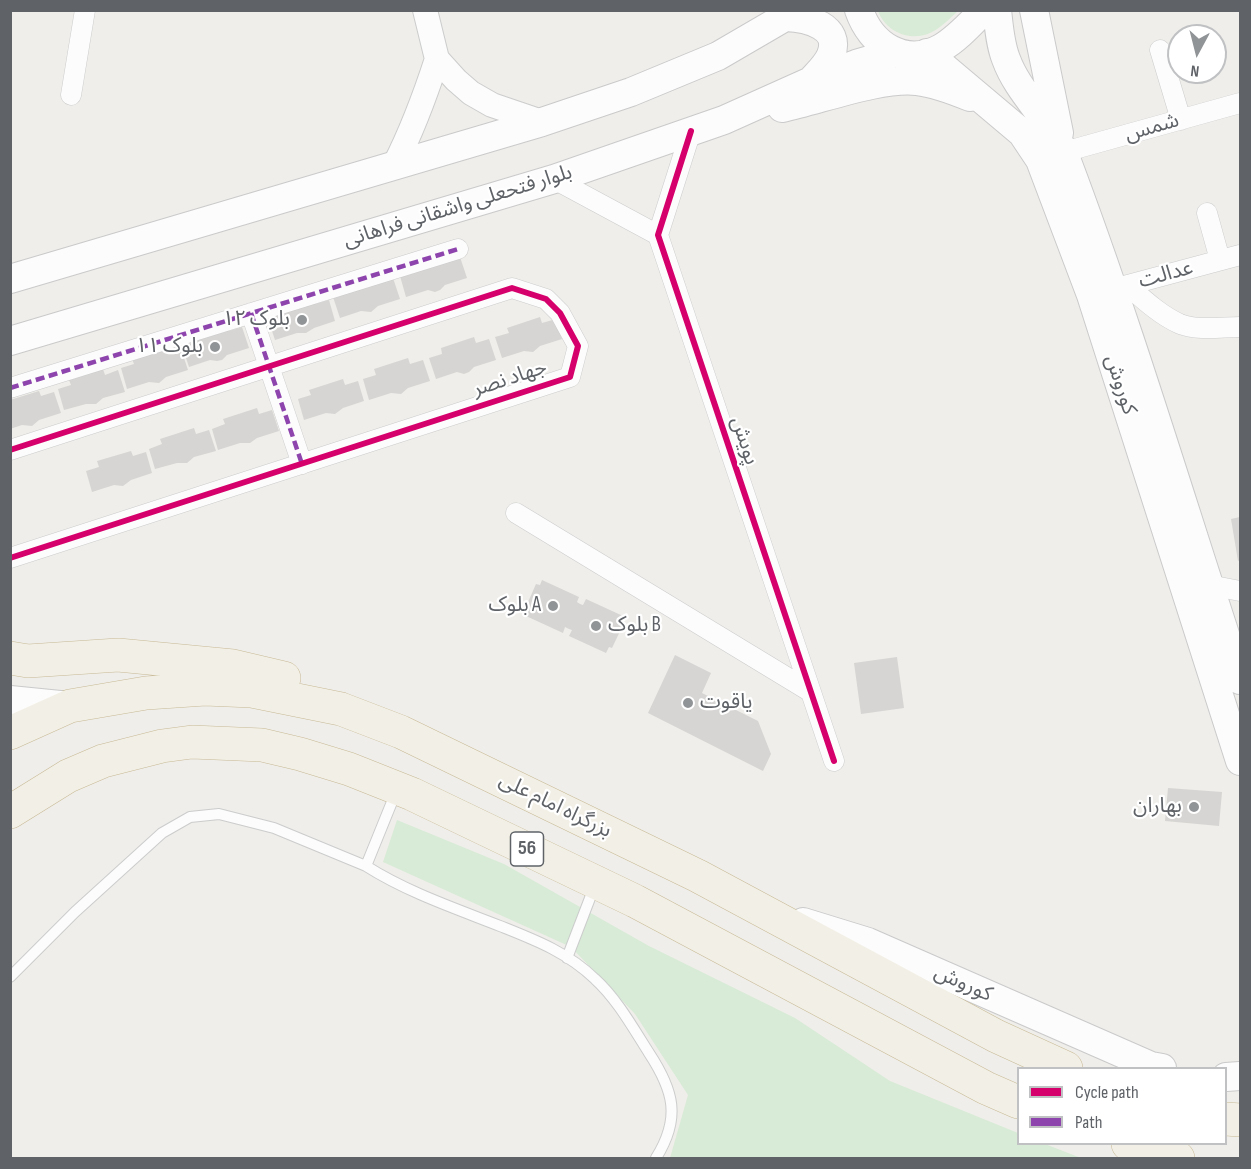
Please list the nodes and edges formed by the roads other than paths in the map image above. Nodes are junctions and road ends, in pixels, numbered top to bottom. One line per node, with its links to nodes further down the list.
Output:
1 (85, 10): 13 (street)
2 (425, 10): 11 (street)
3 (859, 10): 9 (main road)
4 (984, 10): 10 (main road)
5 (997, 10): 20 (main road, کوروش)
6 (1034, 10): 20 (main road)
7 (792, 14): 12 (main road); 18 (main road)
8 (1160, 50): 17 (street)
9 (897, 52): 10 (main road); 12 (main road, بلوار فتحعلی واشقانی فراهانی)
10 (927, 53): 15 (main road, کوروش)
11 (437, 59): 18 (street); 21 (street)
12 (811, 81): 16 (main road, بلوار فتحعلی واشقانی فراهانی)
13 (71, 95)
14 (1240, 103): 17 (street, شمس)
15 (993, 108): 16 (main road); 29 (main road, کوروش)
16 (724, 120): 19 (main road, بلوار فتحعلی واشقانی فراهانی)
17 (1181, 120): 20 (street, شمس)
18 (542, 122): 21 (main road)
19 (692, 131): 22 (main road, بلوار فتحعلی واشقانی فراهانی); 24 (street)
20 (1064, 152): 29 (main road, کوروش)
21 (394, 166): 28 (main road)
22 (554, 179): 24 (street); 32 (main road, بلوار فتحعلی واشقانی فراهانی)
23 (1207, 213): 27 (street)
24 (658, 235): 43 (street, پویش)
25 (458, 249): 30 (street)
26 (1240, 255): 27 (street, عدالت)
27 (1221, 261): 29 (street, عدالت)
28 (10, 279)
29 (1110, 290): 31 (street); 39 (main road, کوروش); 49 (main road, کوروش)
30 (250, 313): 33 (street); 34 (street)
31 (1240, 327)
32 (10, 340)
33 (269, 366): 35 (street, جهاد نصر); 36 (street); 36 (street, جهاد نصر)
34 (10, 388)
35 (10, 450)
36 (302, 464): 38 (street, جهاد نصر)
37 (516, 513): 43 (street)
38 (10, 558)
39 (1209, 585): 40 (street); 42 (main road, کوروش)
40 (1240, 591)
41 (10, 658): 46 (highway)
42 (1240, 680)
43 (811, 692): 48 (street, پویش)
44 (10, 700): 45 (main road)
45 (70, 706): 46 (highway, بزرگراه امام علی / 56); 47 (highway, بزرگراه امام علی / 56)
46 (401, 732): 52 (highway, بزرگراه امام علی / 56)
47 (10, 733)
48 (834, 761)
49 (1240, 761)
50 (397, 788): 51 (highway, 56); 53 (lane); 55 (highway, 56)
51 (10, 812)
52 (627, 841): 54 (highway, بزرگراه امام علی / 56); 55 (highway)
53 (366, 866): 58 (lane); 59 (lane)
54 (698, 876): 56 (highway, بزرگراه امام علی / 56); 57 (highway)
55 (598, 884): 57 (highway, 56); 58 (lane)
56 (761, 909): 60 (highway, بزرگراه امام علی / 56); 61 (main road, کوروش)
57 (672, 920): 62 (highway, 56)
58 (567, 958): 64 (lane)
59 (10, 977)
60 (1064, 1067)
61 (1156, 1067)
62 (1017, 1102)
63 (1135, 1145): 65 (highway)
64 (656, 1158)
65 (1178, 1158)

